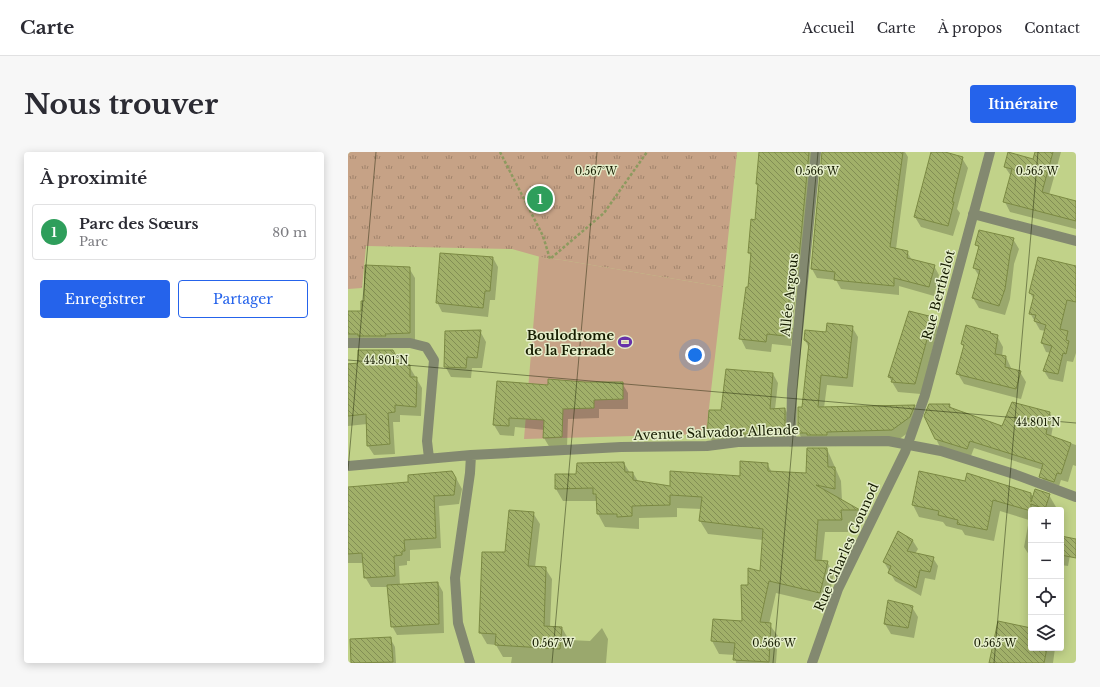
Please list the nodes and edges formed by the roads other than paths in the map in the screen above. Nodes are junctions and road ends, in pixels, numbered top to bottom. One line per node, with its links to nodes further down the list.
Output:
1 (816, 152): 6 (street, Allée Argous)
2 (990, 152): 3 (street, Rue Berthelot)
3 (973, 214): 4 (street); 7 (street, Rue Berthelot)
4 (1076, 241)
5 (348, 343): 9 (street)
6 (792, 442): 7 (street, Avenue Salvador Allende); 8 (street, Avenue Salvador Allende)
7 (908, 444): 11 (street, Avenue Salvador Allende); 13 (street, Rue Charles Gounod)
8 (470, 455): 9 (street, Avenue Salvador Allende); 12 (street)
9 (428, 458): 10 (street, Avenue Salvador Allende)
10 (348, 466)
11 (1076, 497)
12 (470, 663)
13 (812, 663)

